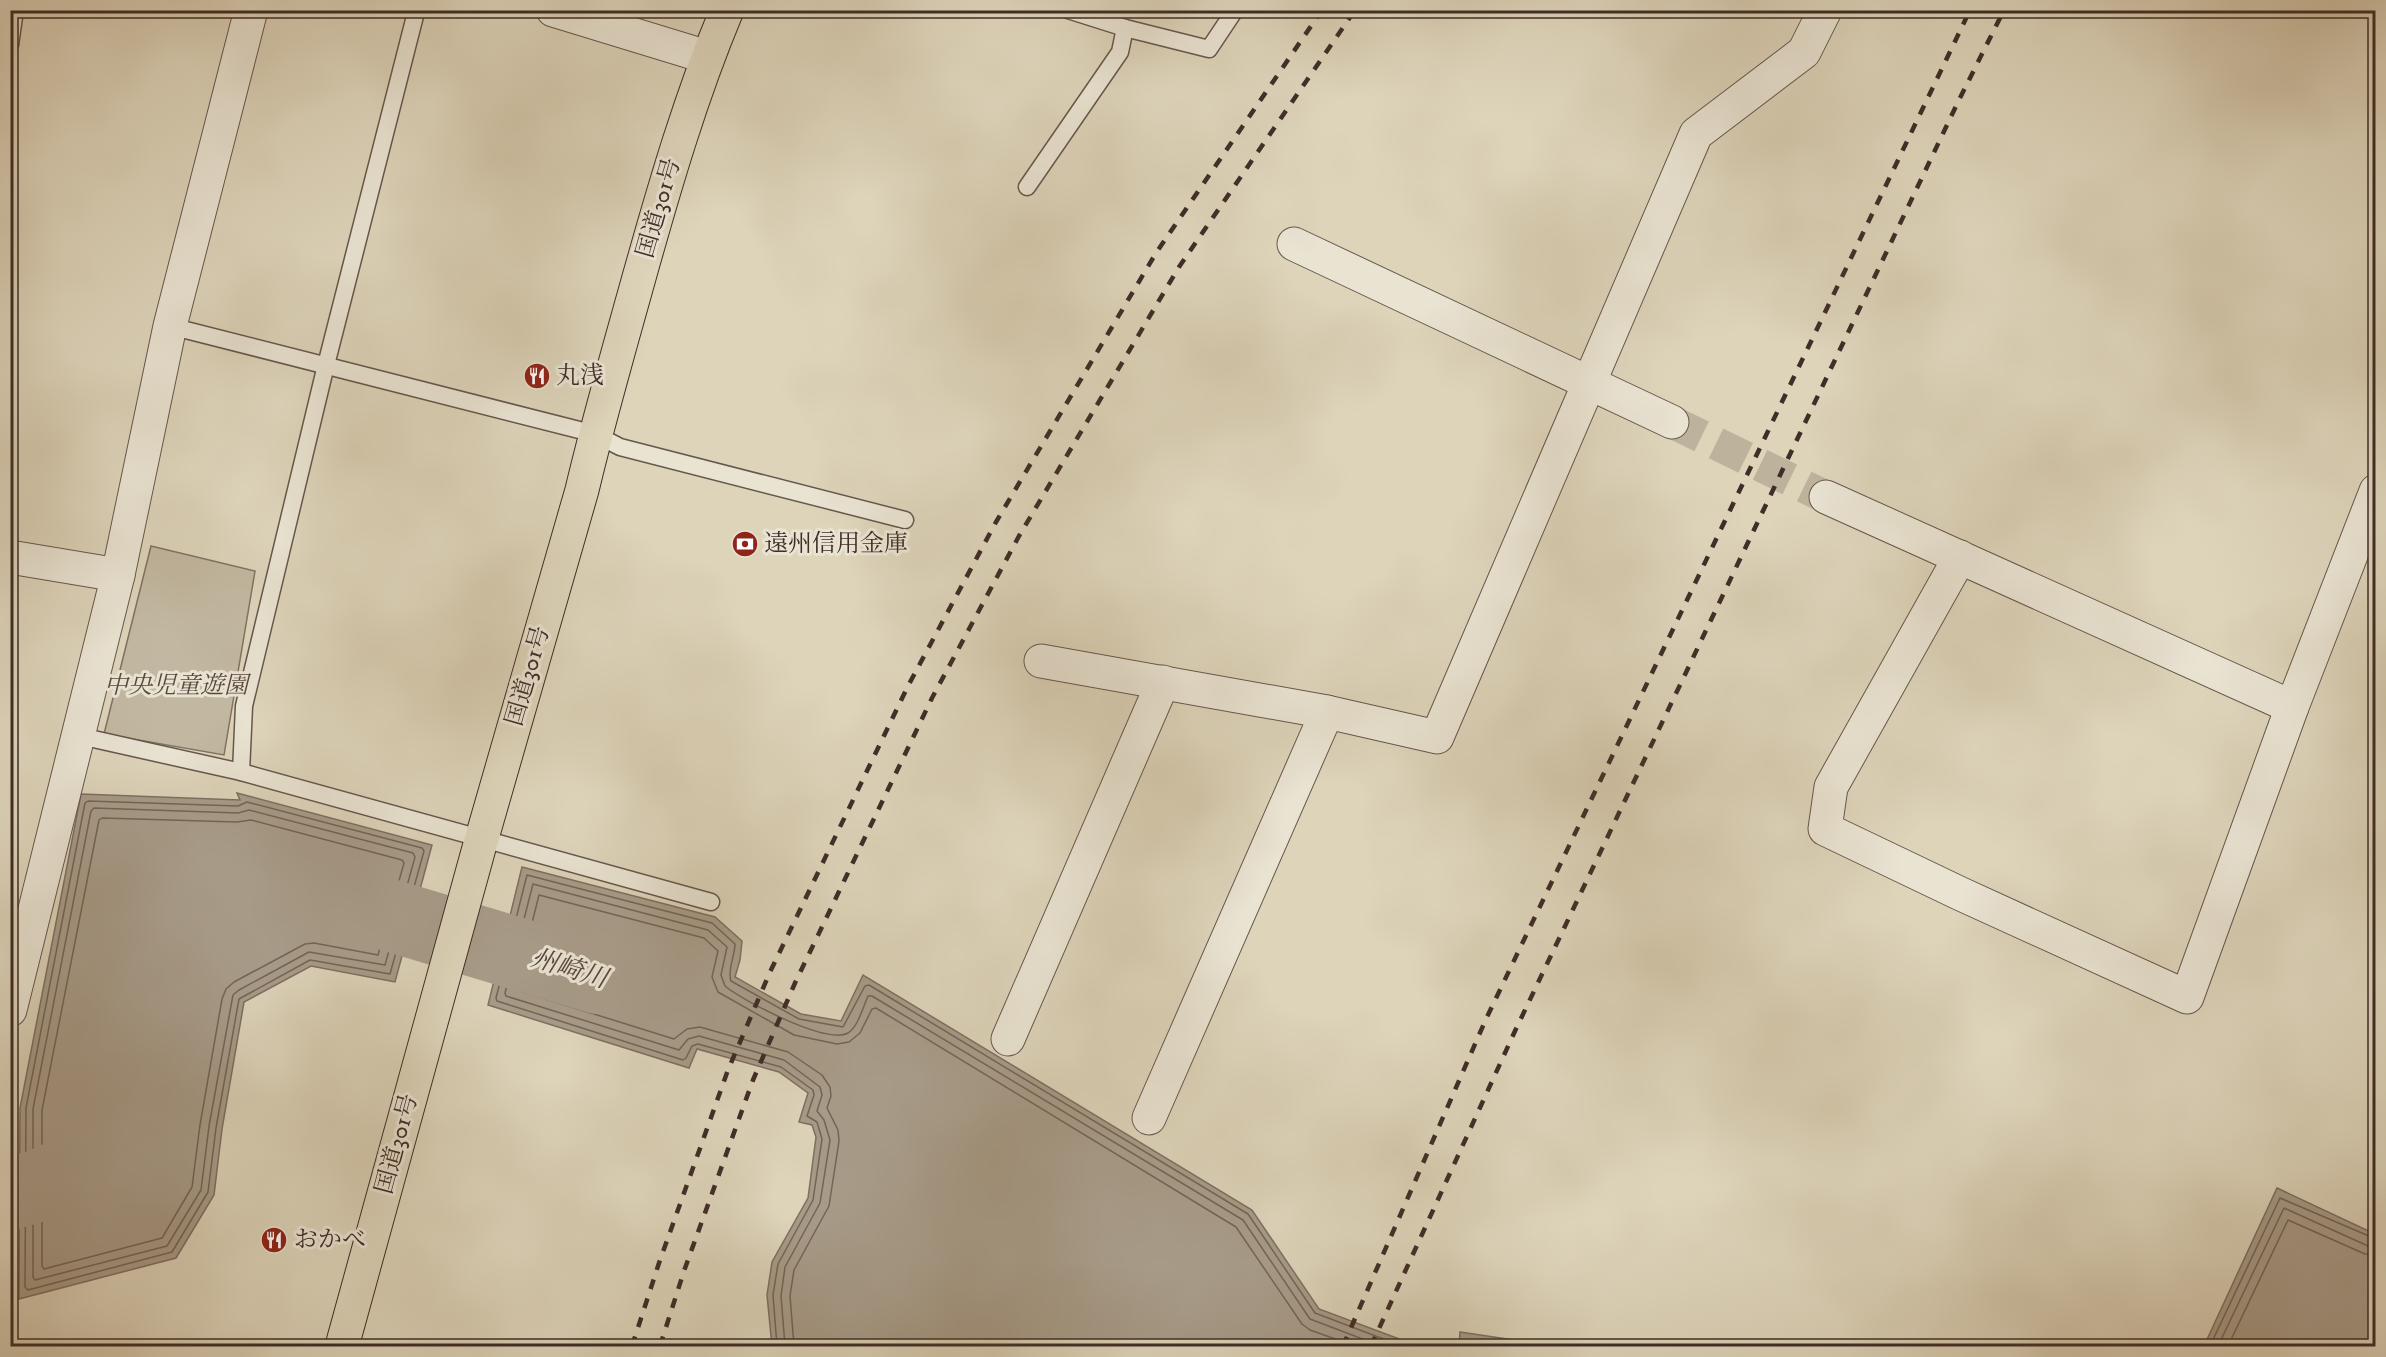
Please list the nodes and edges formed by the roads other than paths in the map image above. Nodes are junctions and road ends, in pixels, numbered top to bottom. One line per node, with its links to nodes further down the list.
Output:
1 (15, 10): 10 (lane)
2 (251, 10): 14 (street)
3 (418, 10): 15 (lane)
4 (727, 10): 11 (highway, 国道301号)
5 (1068, 10): 9 (lane)
6 (1234, 10): 9 (lane)
7 (1825, 10): 16 (street)
8 (557, 11): 11 (street)
9 (1125, 28): 12 (lane)
10 (10, 45)
11 (707, 57): 18 (highway, 国道301号)
12 (1027, 187)
13 (1294, 244): 16 (street)
14 (171, 326): 15 (lane); 24 (street)
15 (326, 365): 18 (lane); 30 (lane)
16 (1588, 381): 17 (street); 28 (street)
17 (1672, 422)
18 (595, 434): 21 (lane); 31 (highway, 国道301号)
19 (2376, 491): 27 (street)
20 (1826, 497): 23 (street)
21 (905, 520)
22 (10, 557): 24 (street)
23 (1960, 557): 27 (street); 27 (street)
24 (118, 575): 29 (street)
25 (1041, 661): 26 (street)
26 (1163, 682): 28 (street); 34 (street)
27 (2292, 707)
28 (1326, 712): 35 (street)
29 (80, 736): 30 (lane); 33 (street)
30 (241, 772): 31 (lane)
31 (480, 843): 32 (lane); 36 (highway, 国道301号)
32 (711, 902)
33 (10, 1010)
34 (1008, 1039)
35 (1149, 1118)
36 (342, 1347)

